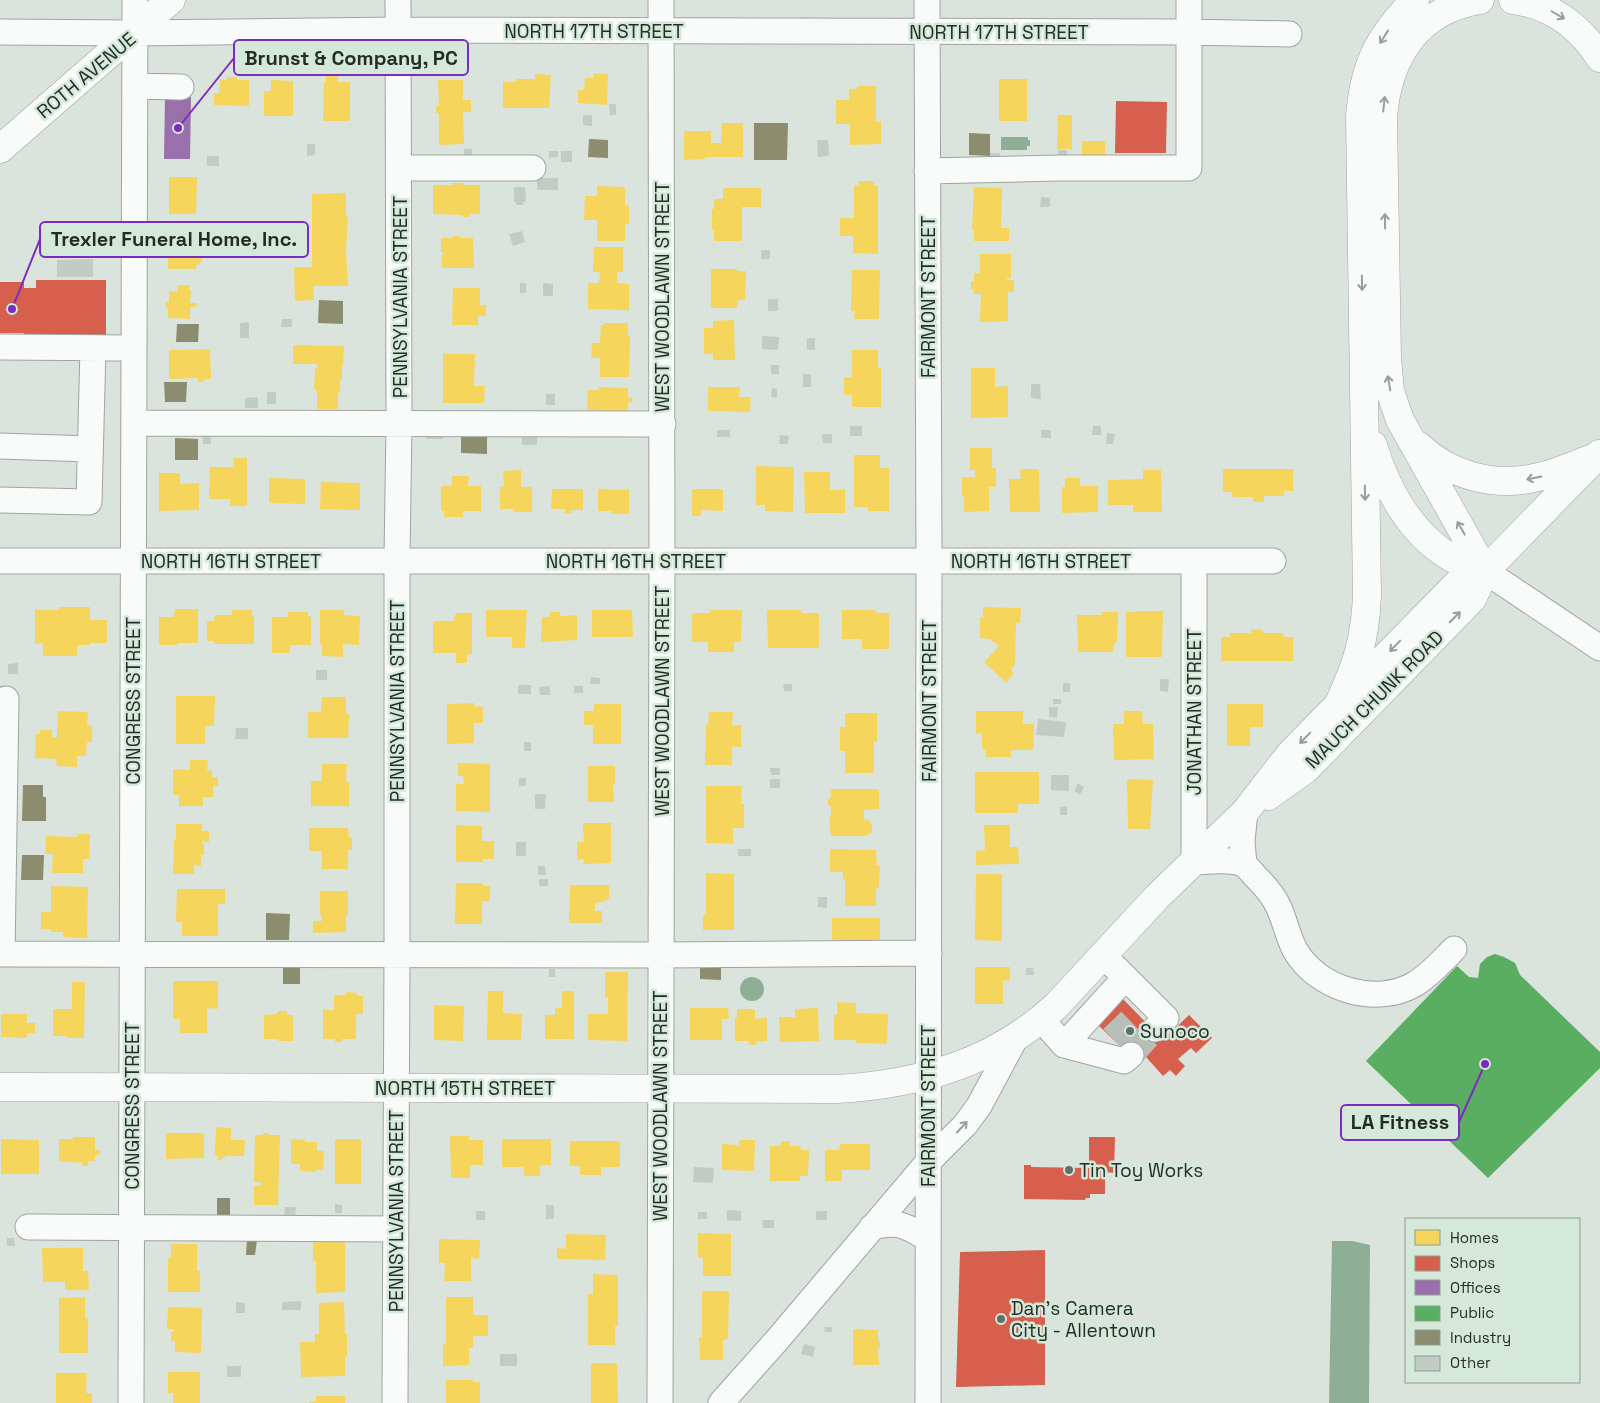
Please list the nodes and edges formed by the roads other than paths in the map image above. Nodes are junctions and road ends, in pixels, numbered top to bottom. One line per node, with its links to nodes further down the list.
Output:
1 (135, 0): 15 (street, CONGRESS STREET)
2 (171, 0): 15 (main road, ROTH AVENUE)
3 (398, 0): 10 (street, PENNSYLVANIA STREET)
4 (661, 0): 12 (street, WEST WOODLAWN STREET)
5 (928, 0): 13 (street, FAIRMONT STREET)
6 (1189, 0): 14 (street)
7 (1415, 0): 27 (main road, one-way to 27)
8 (1480, 0): 31 (main road, one-way to 8)
9 (1513, 0): 17 (main road, one-way to 17)
10 (399, 30): 12 (street, NORTH 17TH STREET); 15 (street, NORTH 17TH STREET); 21 (street, PENNSYLVANIA STREET)
11 (0, 32): 15 (street, NORTH 17TH STREET)
12 (661, 32): 13 (street, NORTH 17TH STREET); 30 (street, WEST WOODLAWN STREET)
13 (928, 32): 14 (street, NORTH 17TH STREET); 23 (street, FAIRMONT STREET)
14 (1189, 32): 16 (street, NORTH 17TH STREET); 23 (street)
15 (135, 33): 18 (street, CONGRESS STREET); 20 (main road, ROTH AVENUE)
16 (1289, 34)
17 (1600, 58)
18 (134, 86): 19 (street); 26 (street, CONGRESS STREET)
19 (181, 87)
20 (0, 149)
21 (400, 168): 22 (street); 29 (street, PENNSYLVANIA STREET)
22 (533, 168)
23 (927, 171): 38 (street, FAIRMONT STREET)
24 (0, 347): 25 (street)
25 (94, 348): 26 (street); 33 (street)
26 (134, 348): 28 (street, CONGRESS STREET)
27 (1364, 409): 43 (main road); 46 (main road, one-way to 46)
28 (134, 423): 29 (street); 41 (street, CONGRESS STREET)
29 (400, 423): 30 (street); 36 (street, PENNSYLVANIA STREET)
30 (662, 424): 42 (street, WEST WOODLAWN STREET)
31 (1406, 433): 34 (main road, one-way to 31); 43 (main road, one-way to 31)
32 (0, 446): 33 (street)
33 (90, 449): 35 (street)
34 (1599, 454): 43 (main road, MAUCH CHUNK ROAD)
35 (0, 500)
36 (397, 560): 41 (street, NORTH 16TH STREET); 42 (street, NORTH 16TH STREET); 54 (street, PENNSYLVANIA STREET)
37 (0, 561): 41 (street, NORTH 16TH STREET)
38 (929, 561): 39 (street, NORTH 16TH STREET); 42 (street, NORTH 16TH STREET); 51 (street, FAIRMONT STREET)
39 (1194, 561): 40 (street, NORTH 16TH STREET); 48 (street, JONATHAN STREET)
40 (1273, 561)
41 (134, 562): 53 (street, CONGRESS STREET)
42 (662, 562): 55 (street, WEST WOODLAWN STREET)
43 (1485, 570): 44 (street); 46 (main road, MAUCH CHUNK ROAD, one-way to 46); 47 (main road, MAUCH CHUNK ROAD, one-way to 43)
44 (1600, 648)
45 (6, 700): 52 (street)
46 (1339, 703): 47 (main road, MAUCH CHUNK ROAD, one-way to 47)
47 (1245, 812): 48 (main road, MAUCH CHUNK ROAD); 49 (street)
48 (1194, 862): 49 (street); 56 (main road, MAUCH CHUNK ROAD)
49 (1244, 865): 50 (street)
50 (1454, 949)
51 (929, 953): 55 (street); 63 (street, FAIRMONT STREET)
52 (1, 954): 53 (street)
53 (132, 954): 54 (street); 65 (street, CONGRESS STREET)
54 (398, 955): 55 (street); 66 (street, PENNSYLVANIA STREET)
55 (660, 955): 67 (street, WEST WOODLAWN STREET)
56 (1103, 955): 57 (street); 59 (main road, MAUCH CHUNK ROAD)
57 (1125, 978): 58 (street); 61 (street)
58 (1148, 1015)
59 (1041, 1020): 60 (main road, MAUCH CHUNK ROAD); 61 (street)
60 (1016, 1037): 63 (main road, MAUCH CHUNK ROAD); 68 (street, MAUCH CHUNK ROAD, one-way to 60)
61 (1064, 1045): 62 (street)
62 (1131, 1055)
63 (928, 1076): 67 (main road, NORTH 15TH STREET); 68 (street, FAIRMONT STREET)
64 (0, 1087): 65 (main road, NORTH 15TH STREET)
65 (132, 1088): 66 (main road, NORTH 15TH STREET); 69 (street, CONGRESS STREET)
66 (396, 1088): 67 (main road, NORTH 15TH STREET); 72 (street, PENNSYLVANIA STREET)
67 (661, 1089): 76 (street, WEST WOODLAWN STREET)
68 (928, 1162): 71 (street, MAUCH CHUNK ROAD); 73 (street, FAIRMONT STREET)
69 (132, 1226): 70 (street); 72 (street); 74 (street, CONGRESS STREET)
70 (28, 1227)
71 (872, 1228): 73 (street); 77 (street, MAUCH CHUNK ROAD)
72 (395, 1229): 75 (street, PENNSYLVANIA STREET)
73 (928, 1238): 78 (street, FAIRMONT STREET)
74 (131, 1403)
75 (395, 1403)
76 (660, 1403)
77 (721, 1403)
78 (928, 1403)

